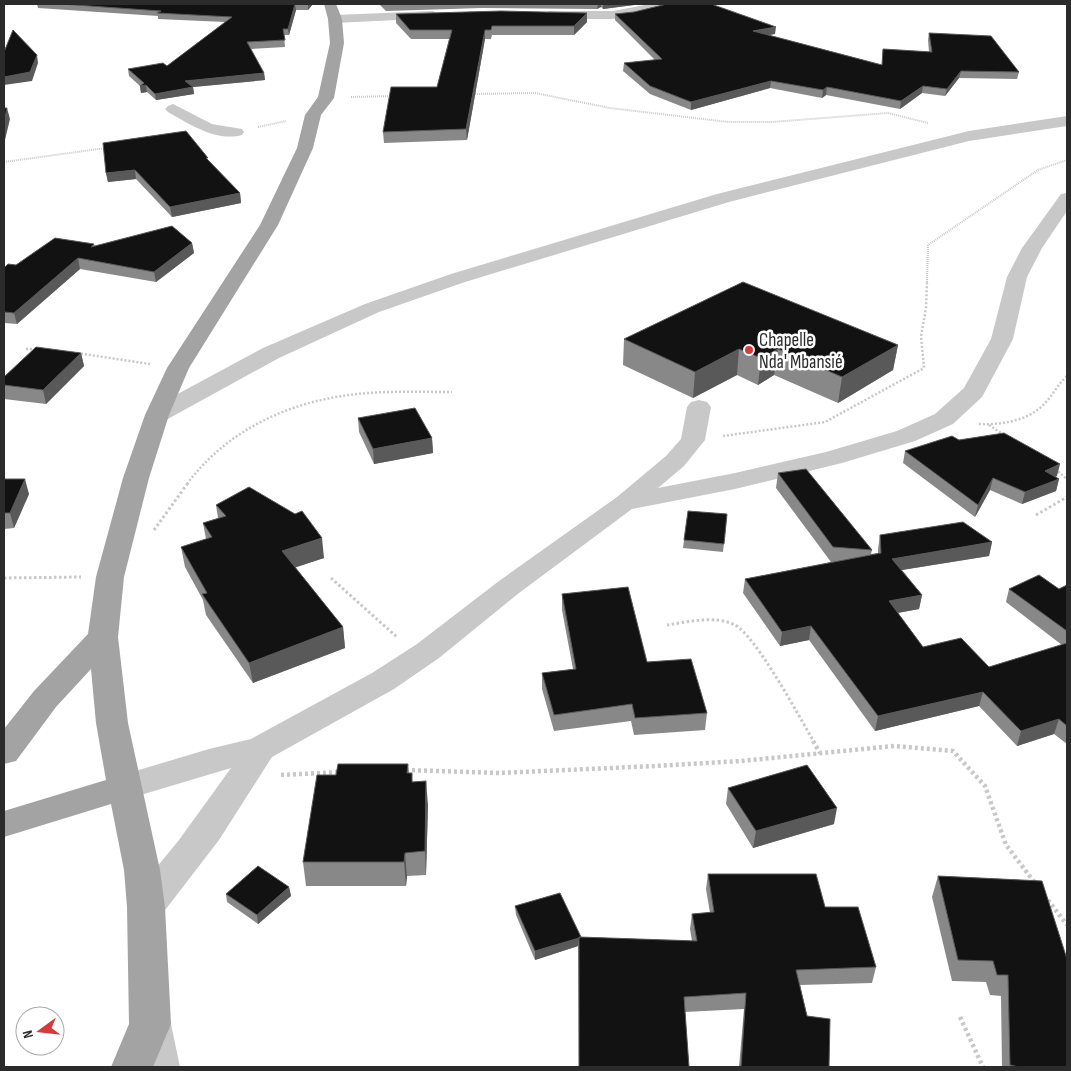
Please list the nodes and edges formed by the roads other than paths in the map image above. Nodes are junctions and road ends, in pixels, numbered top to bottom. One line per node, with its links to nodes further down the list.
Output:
1 (668, 4): 4 (street)
2 (332, 11): 3 (street); 10 (main road)
3 (447, 15)
4 (536, 15)
5 (173, 109): 7 (street)
6 (1067, 120): 10 (street)
7 (236, 132)
8 (1067, 198): 11 (street)
9 (699, 406): 11 (street)
10 (157, 415): 12 (main road)
11 (623, 503): 14 (street)
12 (104, 637): 13 (main road); 15 (main road)
13 (4, 752)
14 (252, 762): 15 (street); 17 (street)
15 (124, 786): 16 (main road); 17 (main road)
16 (4, 824)
17 (146, 907): 18 (main road)
18 (150, 1024): 19 (main road); 20 (street)
19 (132, 1067)
20 (159, 1067)

